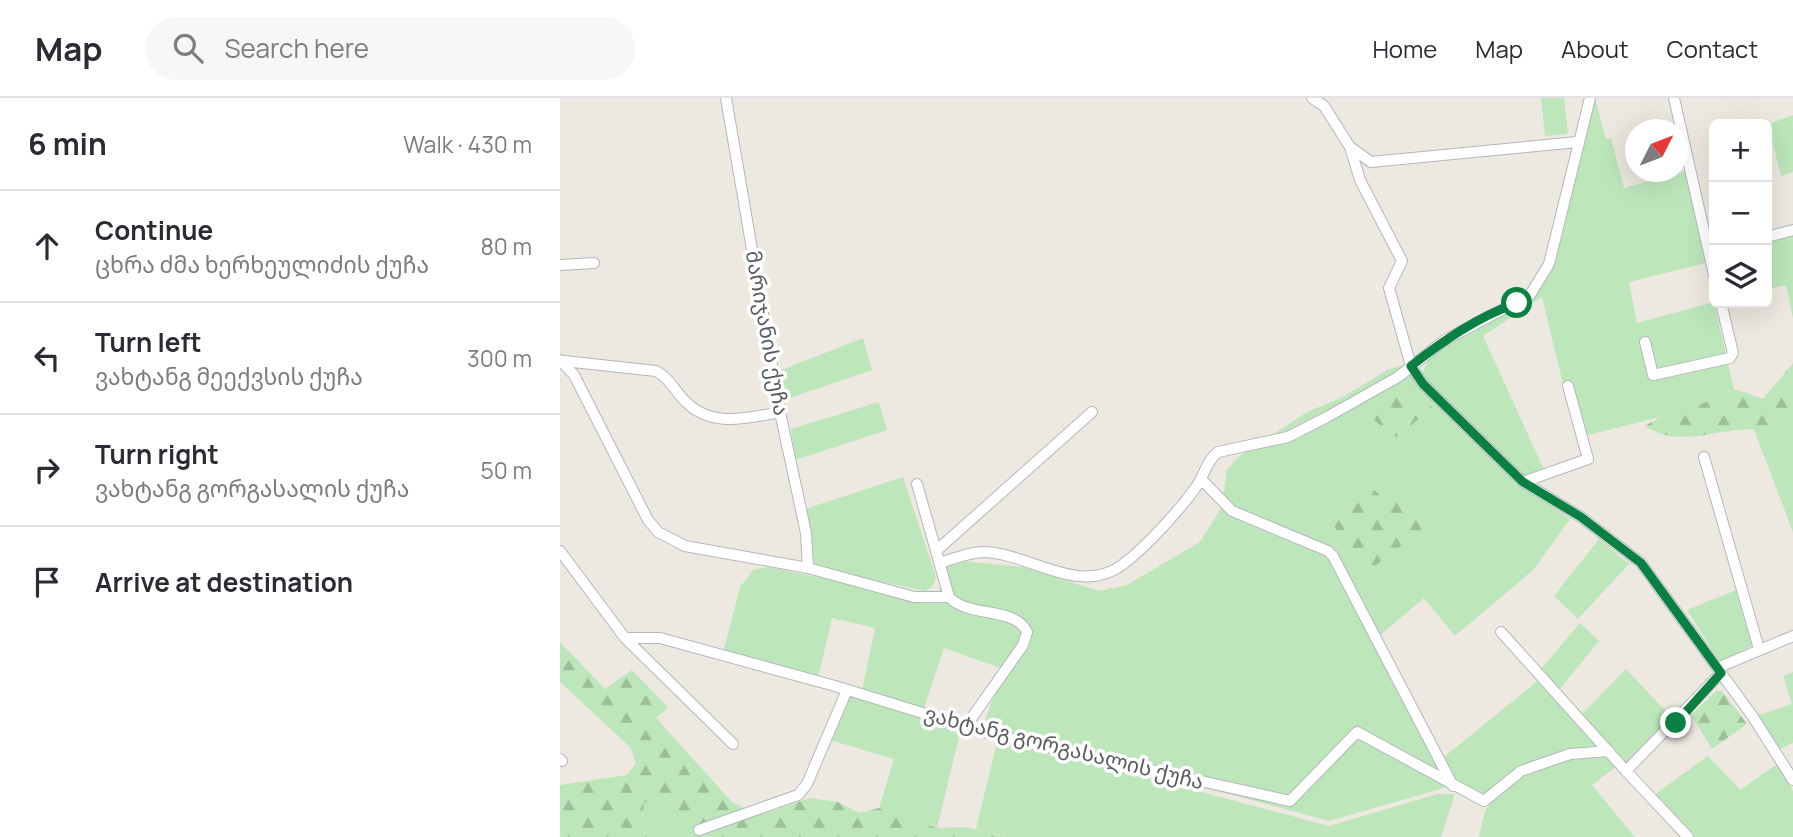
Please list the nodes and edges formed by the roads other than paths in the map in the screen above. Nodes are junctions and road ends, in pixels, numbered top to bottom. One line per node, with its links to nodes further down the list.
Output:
1 (726, 98): 17 (street, მარიჯანის ქუჩა)
2 (1312, 98): 6 (street)
3 (1590, 98): 5 (street)
4 (1674, 98): 9 (street)
5 (1577, 142): 6 (street); 15 (street)
6 (1350, 147): 15 (street)
7 (1793, 230): 8 (street)
8 (1772, 236)
9 (1710, 245)
10 (594, 262): 11 (street)
11 (560, 265)
12 (1722, 308): 13 (street)
13 (1645, 342)
14 (562, 360): 17 (street); 26 (street)
15 (1411, 366): 20 (street); 21 (street)
16 (1568, 386): 21 (street)
17 (780, 412): 26 (street, მარიჯანის ქუჩა)
18 (1092, 412): 24 (street)
19 (1704, 457): 31 (street)
20 (1202, 479): 25 (street); 39 (street)
21 (1523, 482): 32 (street)
22 (917, 484): 24 (street)
23 (560, 551): 30 (street)
24 (936, 551): 25 (street)
25 (940, 563): 27 (street)
26 (808, 568): 27 (street)
27 (949, 597): 34 (street)
28 (1501, 632): 36 (street)
29 (1793, 636): 31 (street)
30 (625, 638): 33 (street, ვახტანგ გორგასალის ქუჩა); 35 (street)
31 (1759, 649): 32 (street)
32 (1719, 671): 37 (street); 38 (street)
33 (847, 690): 34 (street, ვახტანგ გორგასალის ქუჩა); 40 (street)
34 (966, 726): 39 (street, ვახტანგ გორგასალის ქუჩა)
35 (733, 744)
36 (1609, 751): 37 (street); 39 (street)
37 (1626, 771): 41 (street)
38 (1793, 780)
39 (1453, 786)
40 (699, 830)
41 (1688, 837)

